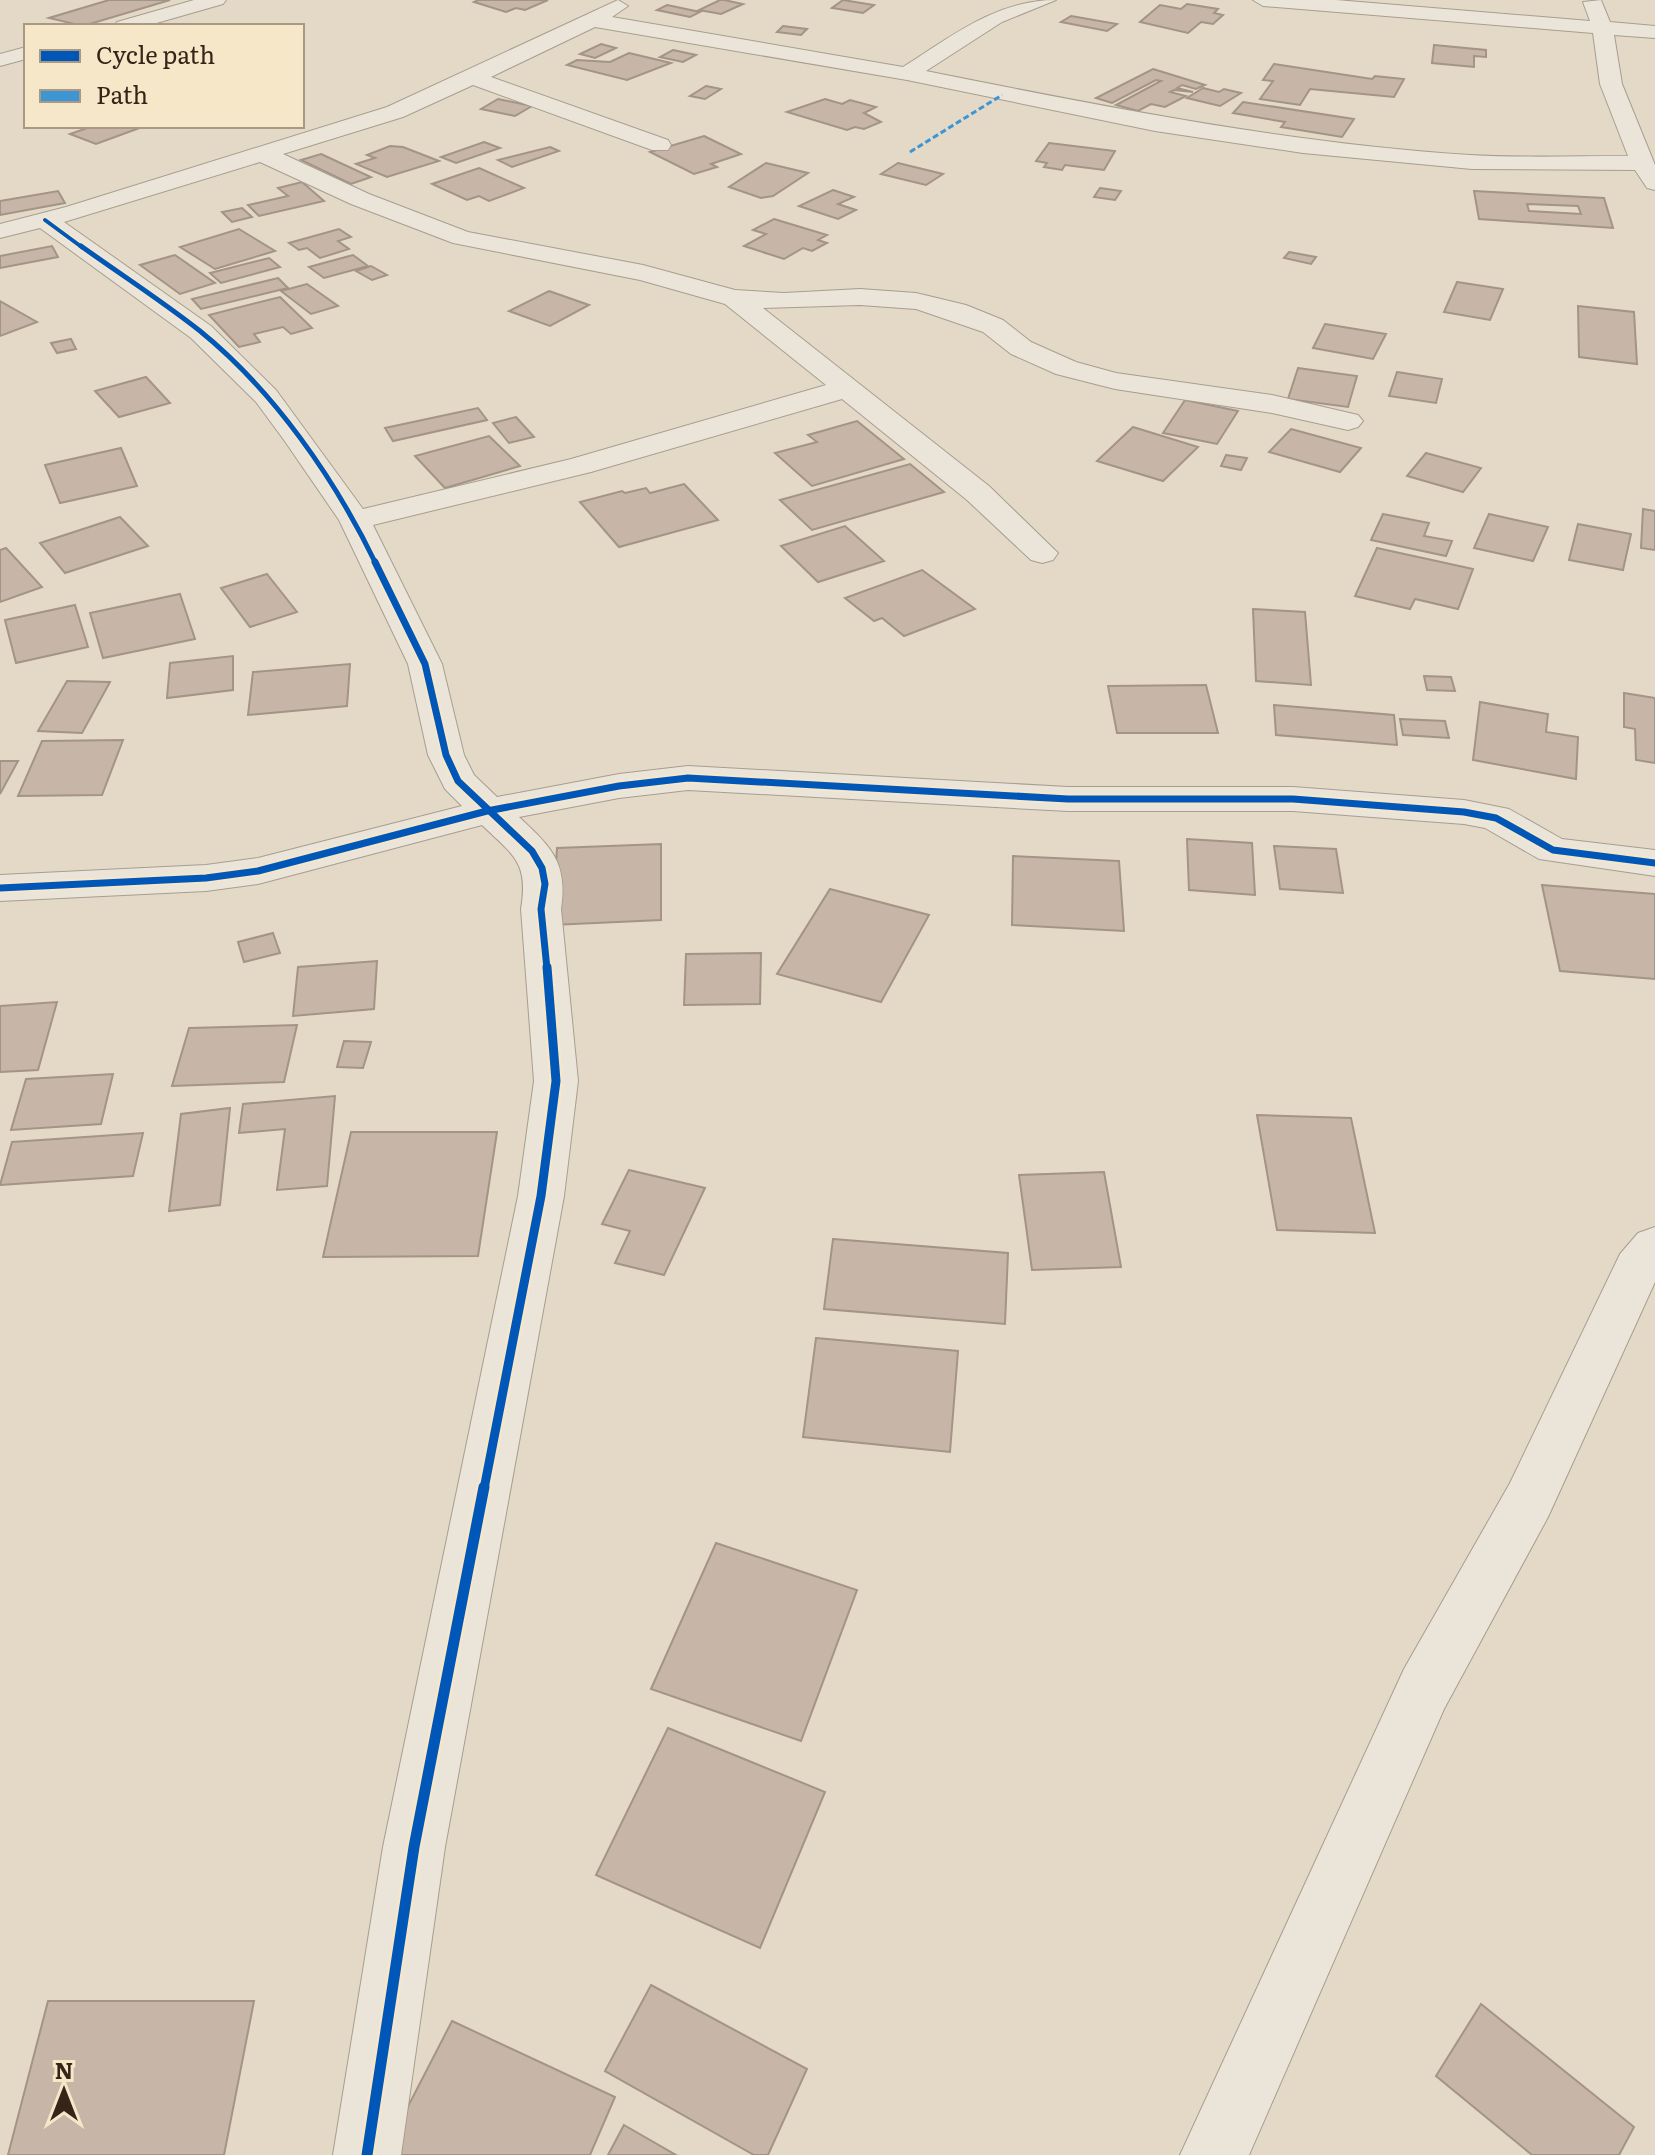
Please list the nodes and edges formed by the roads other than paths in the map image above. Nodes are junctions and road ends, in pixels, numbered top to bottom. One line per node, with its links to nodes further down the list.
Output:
1 (216, 0): 7 (street)
2 (1046, 0): 12 (street)
3 (1263, 0): 8 (street)
4 (1593, 0): 8 (street)
5 (618, 2): 6 (street)
6 (591, 20): 12 (street); 13 (street)
7 (131, 24)
8 (1603, 30): 9 (street); 17 (street)
9 (1655, 32)
10 (24, 54): 11 (street)
11 (0, 60)
12 (907, 74): 17 (street)
13 (472, 77): 15 (street); 16 (street)
14 (247, 132): 16 (street)
15 (660, 145)
16 (270, 151): 19 (street); 21 (street)
17 (1642, 163): 18 (street)
18 (1655, 183)
19 (45, 220): 20 (street); 24 (street)
20 (0, 231)
21 (734, 298): 22 (street); 23 (street)
22 (848, 388): 24 (street); 25 (street)
23 (1348, 421)
24 (355, 520): 26 (street)
25 (1042, 553)
26 (487, 811): 27 (street); 28 (street); 30 (street)
27 (1655, 863)
28 (0, 888)
29 (1655, 1246): 31 (street)
30 (367, 2155)
31 (1214, 2155)

